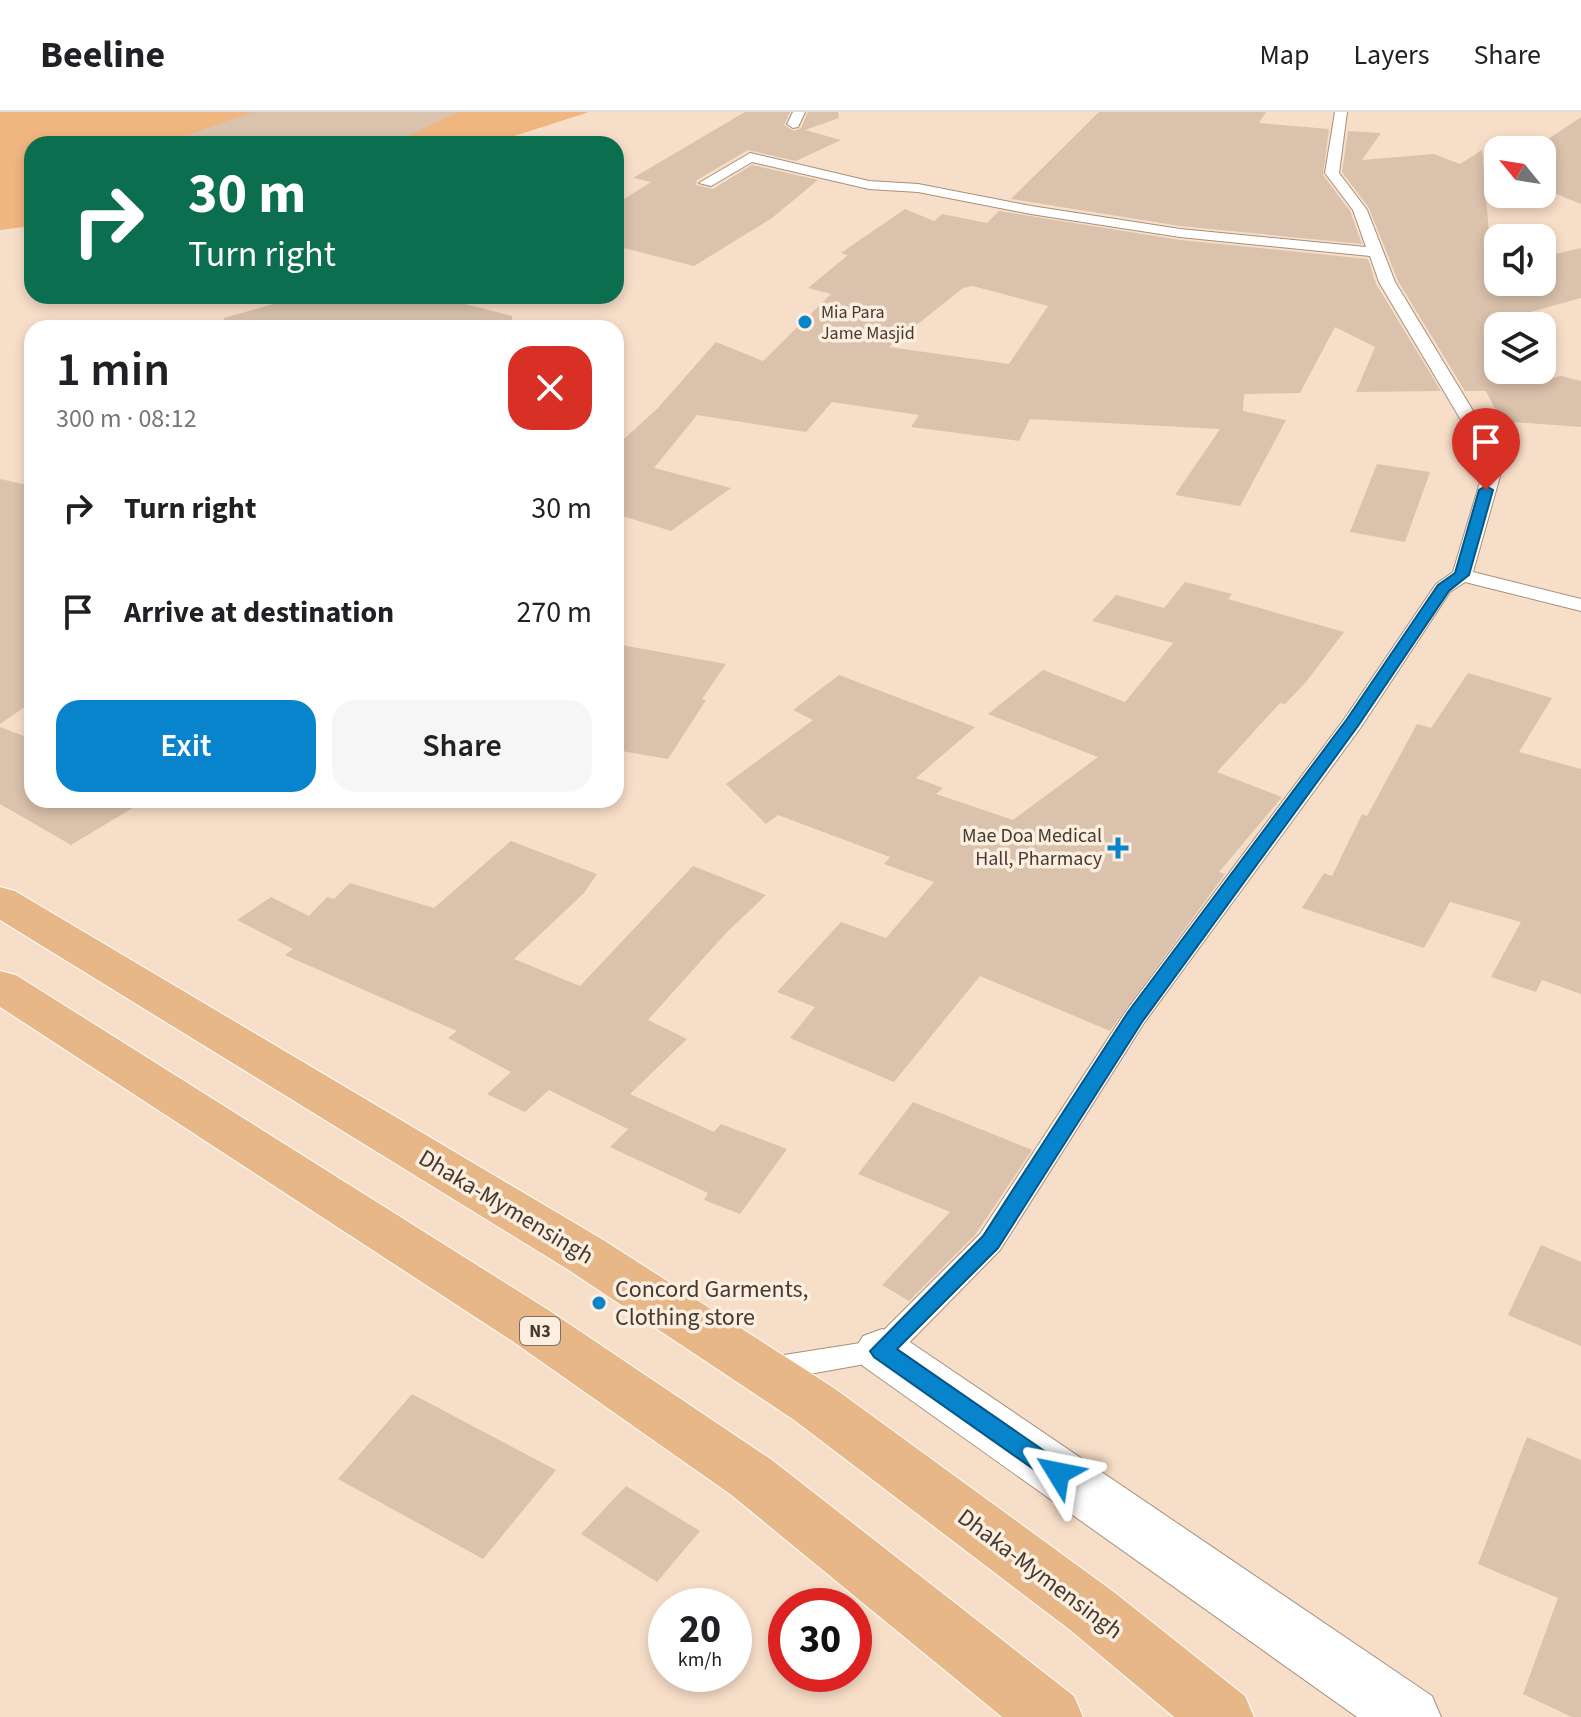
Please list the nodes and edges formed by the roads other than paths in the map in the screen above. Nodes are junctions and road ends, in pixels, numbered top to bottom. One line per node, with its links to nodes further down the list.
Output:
1 (1341, 112): 3 (lane)
2 (706, 183): 3 (lane)
3 (1376, 252): 4 (lane)
4 (1462, 575): 5 (lane); 8 (lane)
5 (1581, 605)
6 (0, 901): 9 (highway, Dhaka-Mymensingh)
7 (0, 986): 10 (highway, N3)
8 (882, 1351): 9 (lane); 12 (street)
9 (763, 1371): 11 (highway, Dhaka-Mymensingh)
10 (1051, 1717)
11 (1222, 1717)
12 (1409, 1717)

